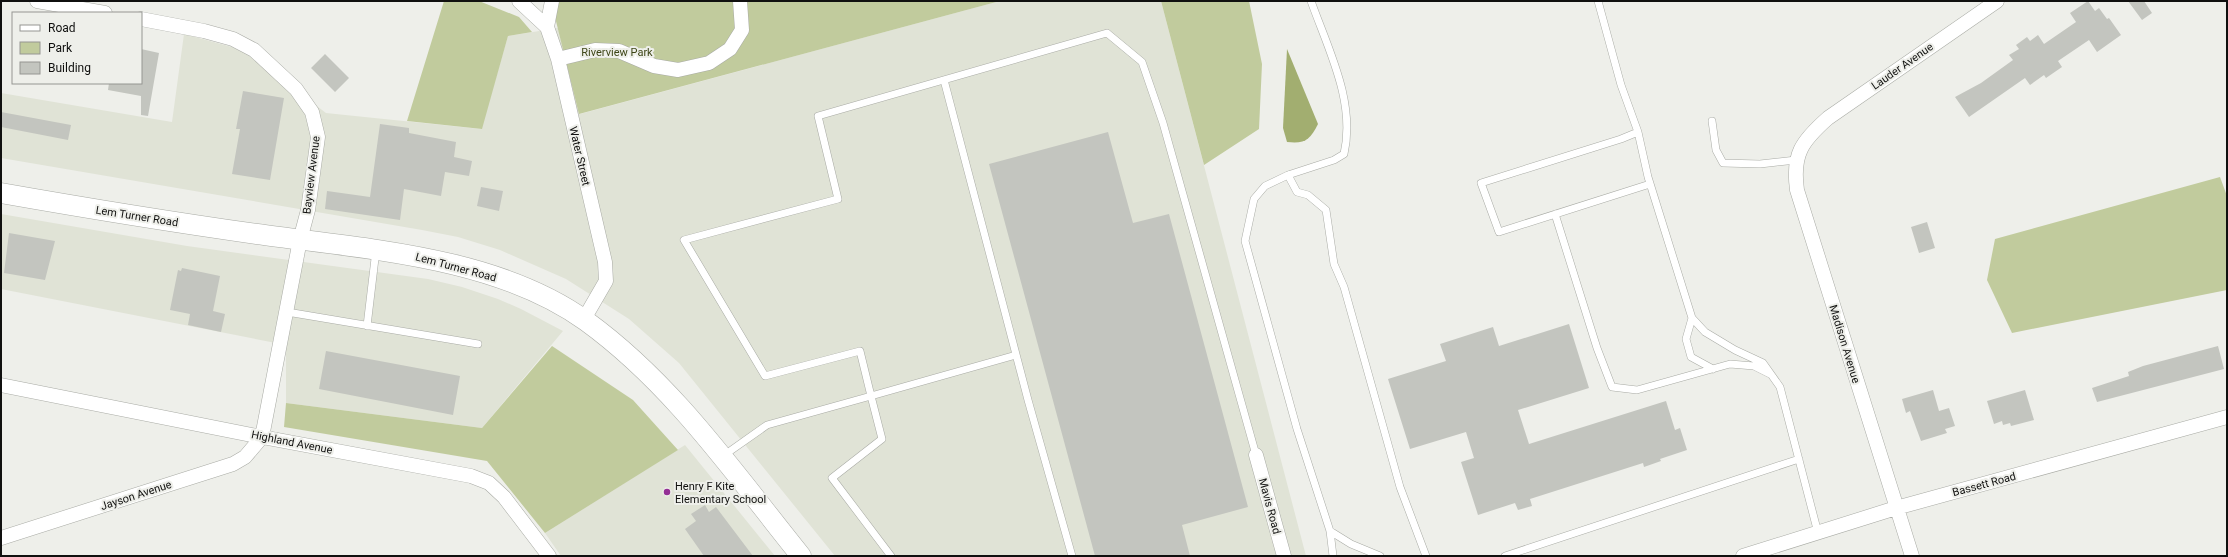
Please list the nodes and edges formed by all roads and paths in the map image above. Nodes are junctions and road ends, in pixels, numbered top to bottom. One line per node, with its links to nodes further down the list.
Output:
1 (37, 1): 8 (street)
2 (519, 1): 10 (street, Water Street)
3 (552, 1): 10 (street)
4 (740, 1): 11 (street)
5 (1311, 1): 17 (lane)
6 (1598, 1): 14 (lane)
7 (1996, 1): 15 (street, Lauder Avenue)
8 (99, 12)
9 (142, 19): 21 (street, Bayview Avenue)
10 (547, 27): 11 (street, Water Street)
11 (558, 59): 25 (street, Water Street)
12 (944, 80): 28 (lane); 32 (lane); 35 (lane)
13 (1712, 121): 16 (lane)
14 (1638, 132): 18 (lane); 20 (lane)
15 (1810, 134): 16 (street, Madison Avenue)
16 (1796, 160): 38 (street, Madison Avenue)
17 (1288, 175): 39 (lane); 49 (lane)
18 (1650, 184): 20 (lane); 24 (lane)
19 (1, 193): 21 (main road, Lem Turner Road)
20 (1555, 214): 29 (lane)
21 (300, 240): 22 (main road, Lem Turner Road); 23 (street, Bayview Avenue)
22 (376, 250): 25 (main road, Lem Turner Road); 26 (lane)
23 (287, 312): 26 (lane); 34 (street, Bayview Avenue)
24 (1692, 318): 29 (lane); 30 (lane)
25 (584, 319): 36 (main road, Lem Turner Road)
26 (367, 326): 27 (lane)
27 (478, 344)
28 (1016, 355): 32 (lane); 45 (lane)
29 (1713, 369): 30 (lane)
30 (1771, 374): 37 (lane)
31 (1, 385): 34 (street, Highland Avenue)
32 (871, 396): 36 (lane); 44 (lane)
33 (2227, 417): 38 (street, Bassett Road)
34 (262, 437): 41 (street, Jayson Avenue); 42 (street, Highland Avenue)
35 (1256, 455): 46 (street, Mavis Road)
36 (721, 457): 43 (main road, Lem Turner Road)
37 (1799, 459): 40 (lane); 50 (lane)
38 (1896, 508): 40 (street, Bassett Road); 52 (street, Madison Avenue)
39 (1330, 531): 47 (lane); 48 (lane)
40 (1818, 533): 51 (street, Bassett Road)
41 (1, 538)
42 (549, 556)
43 (801, 556)
44 (891, 556)
45 (1072, 556)
46 (1284, 556)
47 (1333, 556)
48 (1380, 556)
49 (1426, 556)
50 (1505, 556)
51 (1743, 556)
52 (1912, 556)

